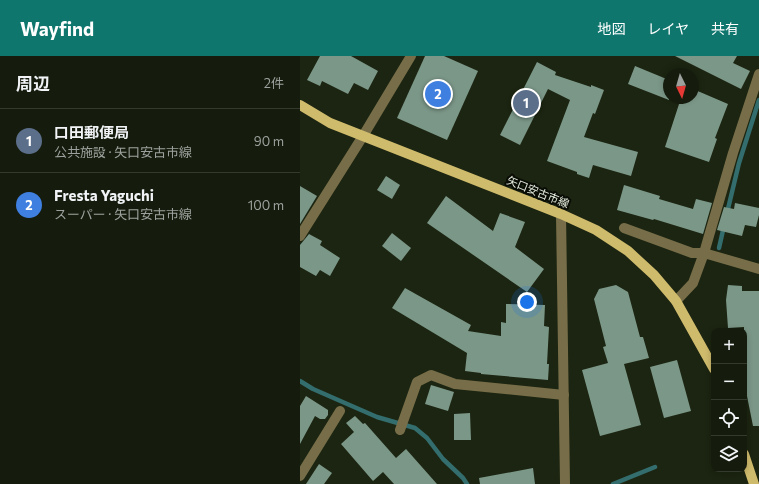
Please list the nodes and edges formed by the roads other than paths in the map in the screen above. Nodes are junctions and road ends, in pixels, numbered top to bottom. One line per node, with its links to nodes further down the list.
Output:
1 (411, 56): 4 (street)
2 (759, 74): 9 (street)
3 (300, 105): 4 (main road, 矢口安古市線)
4 (363, 136): 5 (main road, 矢口安古市線); 6 (street)
5 (561, 214): 11 (main road, 矢口安古市線); 13 (street)
6 (303, 225): 8 (street)
7 (624, 228): 9 (street)
8 (300, 236)
9 (704, 253): 10 (street); 11 (street)
10 (759, 268)
11 (676, 301): 12 (main road, 矢口安古市線)
12 (711, 364)
13 (564, 395): 15 (street); 18 (street)
14 (340, 411): 17 (street)
15 (400, 430)
16 (747, 463): 19 (main road)
17 (300, 476)
18 (565, 484)
19 (754, 484)

